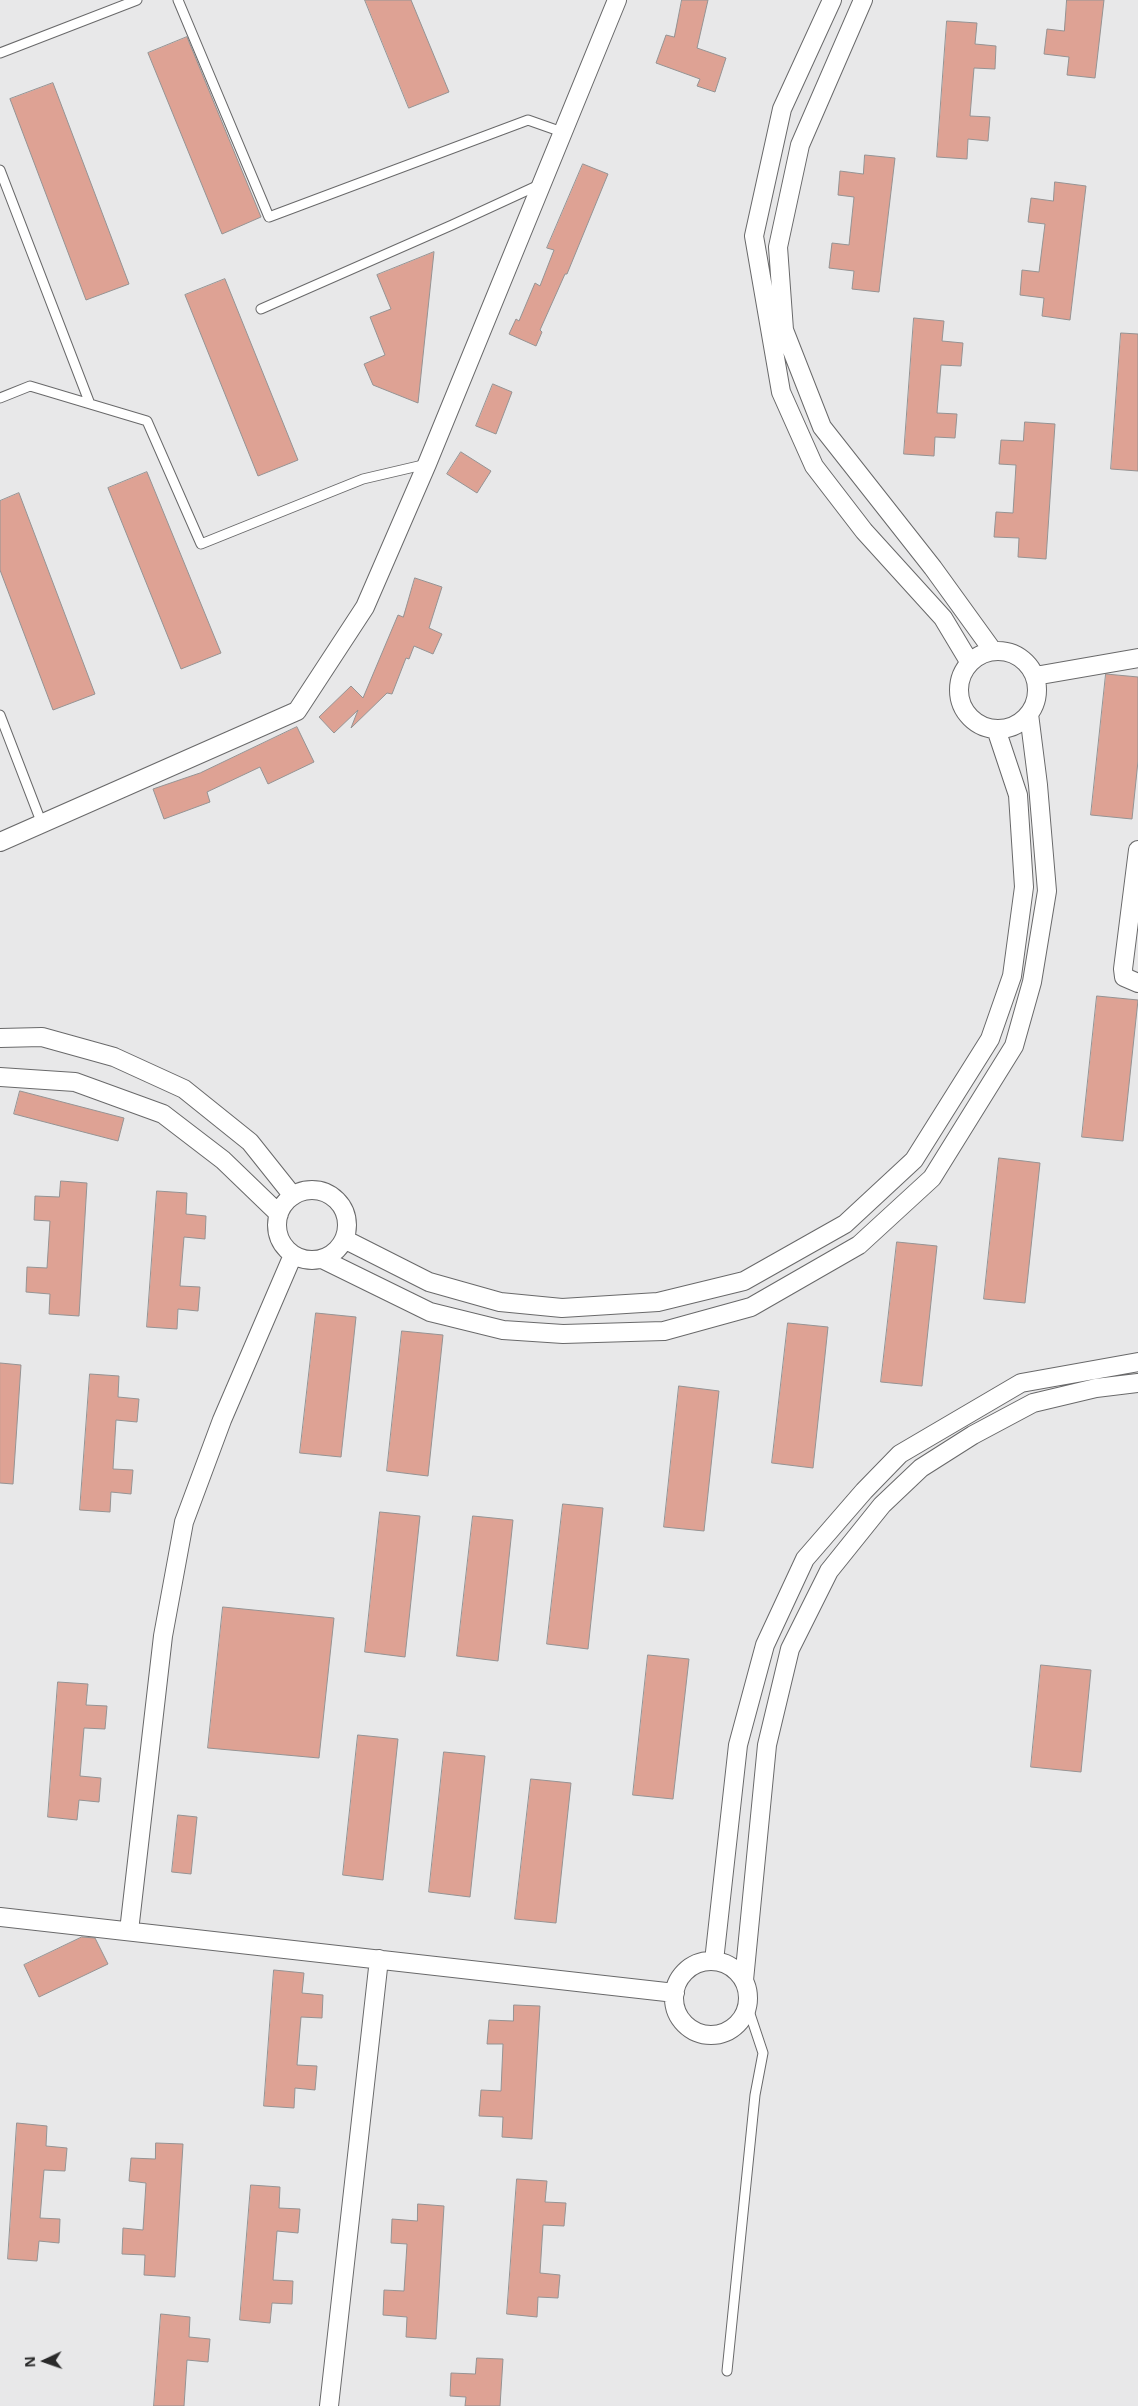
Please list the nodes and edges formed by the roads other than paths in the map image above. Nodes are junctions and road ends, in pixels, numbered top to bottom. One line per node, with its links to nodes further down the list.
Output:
1 (137, 0): 6 (lane)
2 (178, 0): 7 (lane)
3 (617, 0): 7 (street)
4 (832, 0): 16 (street)
5 (863, 0): 14 (street)
6 (0, 53)
7 (562, 132): 9 (street)
8 (0, 170): 12 (lane)
9 (541, 184): 10 (lane); 13 (street)
10 (261, 309)
11 (0, 398): 12 (lane)
12 (90, 404): 13 (lane)
13 (427, 464): 21 (street)
14 (992, 651): 16 (street); 17 (street)
15 (1138, 658): 17 (street)
16 (970, 663): 20 (street)
17 (1035, 676): 19 (street)
18 (0, 714): 21 (lane)
19 (1029, 714): 20 (street); 31 (street)
20 (996, 729): 29 (street)
21 (42, 824): 22 (street)
22 (0, 842)
23 (1138, 850): 24 (street)
24 (1138, 983)
25 (0, 1038): 27 (street)
26 (0, 1077): 28 (street)
27 (293, 1196): 28 (street); 29 (street)
28 (279, 1214): 30 (street)
29 (344, 1239): 31 (street)
30 (293, 1255): 31 (street); 35 (street)
31 (322, 1259)
32 (1138, 1362): 37 (street)
33 (1138, 1384): 38 (street)
34 (0, 1917): 35 (street)
35 (129, 1931): 36 (street)
36 (379, 1959): 39 (street); 42 (street)
37 (714, 1961): 38 (street); 39 (street)
38 (744, 1980): 40 (street)
39 (675, 1993): 40 (street)
40 (747, 2005): 41 (lane)
41 (727, 2371)
42 (330, 2406)

